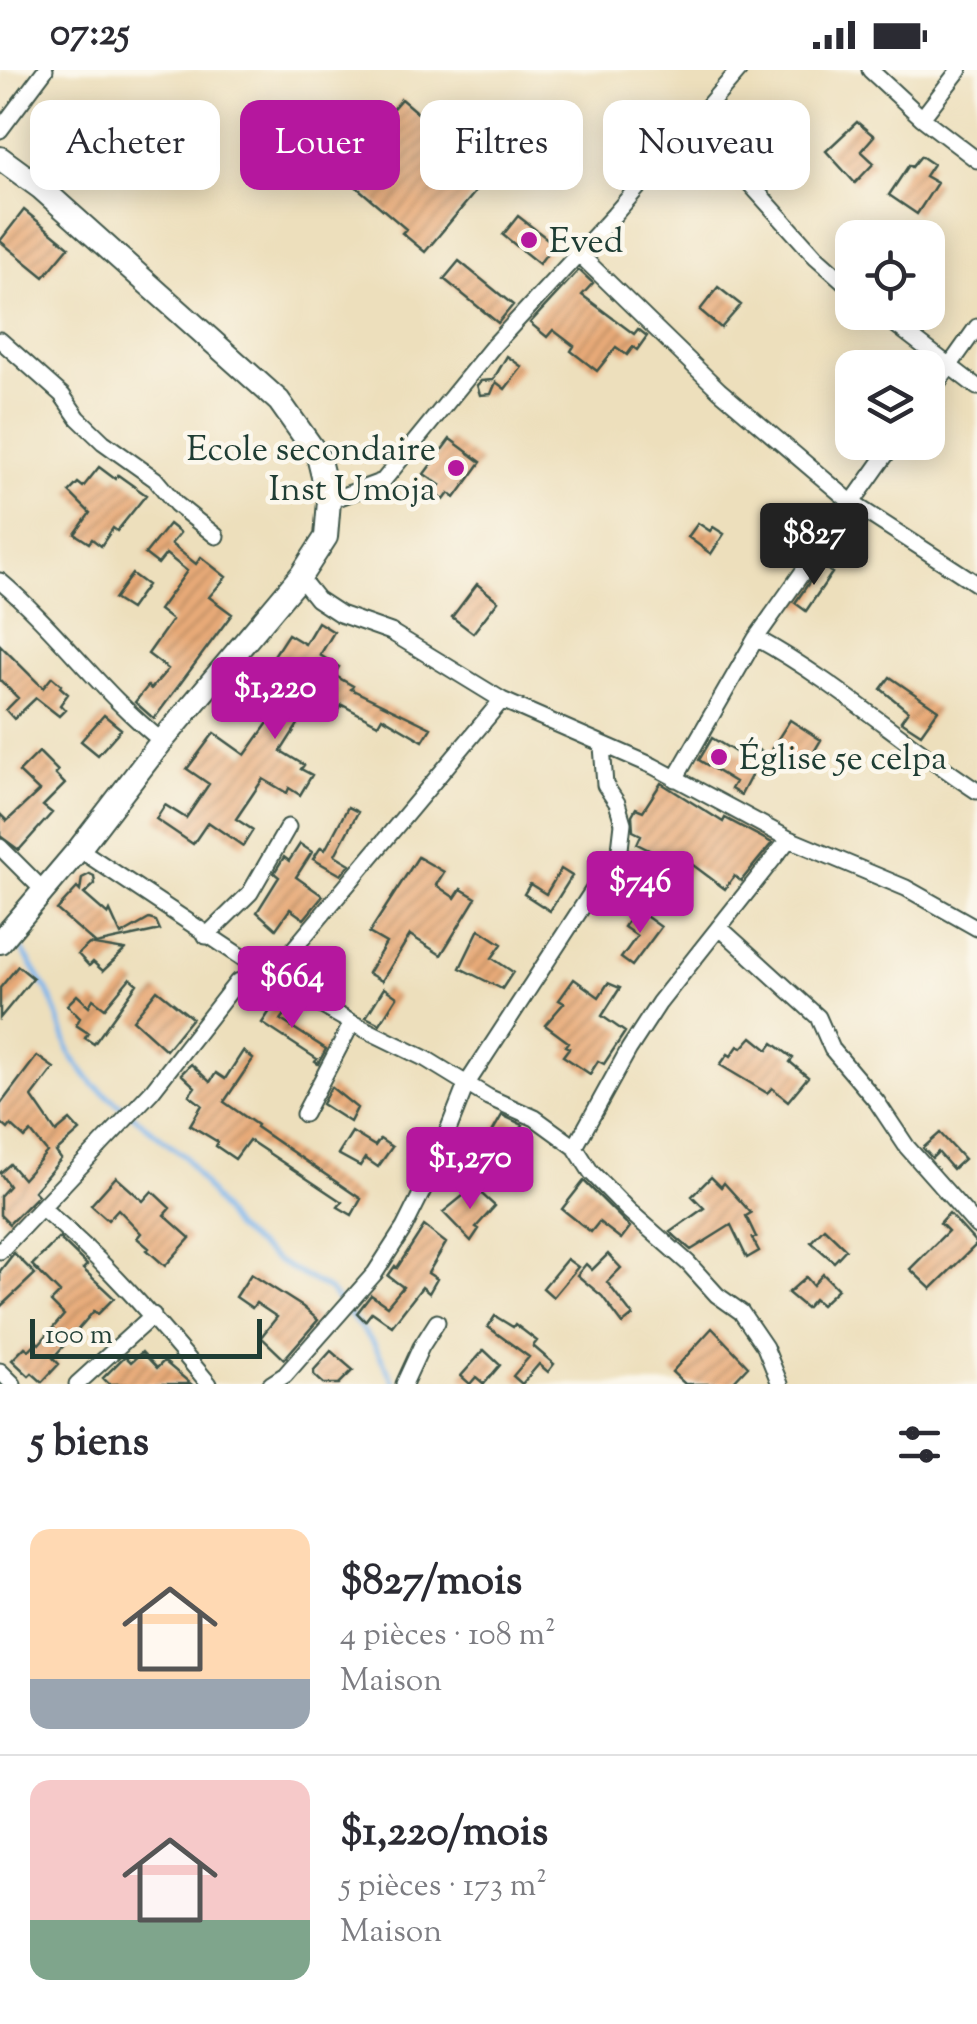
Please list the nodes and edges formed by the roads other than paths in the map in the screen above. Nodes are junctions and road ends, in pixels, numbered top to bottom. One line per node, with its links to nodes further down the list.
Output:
1 (45, 70): 7 (street)
2 (738, 70): 5 (street)
3 (870, 70): 6 (street)
4 (959, 70): 6 (street)
5 (714, 100)
6 (922, 118): 9 (street)
7 (0, 130)
8 (0, 158): 21 (street)
9 (977, 160)
10 (634, 190): 12 (street)
11 (755, 190): 13 (street)
12 (577, 252): 21 (street); 22 (street)
13 (835, 274)
14 (977, 327): 17 (street)
15 (903, 330): 17 (street)
16 (0, 340): 23 (street)
17 (949, 366): 18 (street); 19 (street)
18 (945, 372)
19 (977, 387)
20 (883, 460): 22 (street)
21 (329, 501): 24 (street)
22 (852, 504): 26 (street); 27 (street)
23 (216, 536)
24 (302, 574): 28 (street); 29 (street)
25 (0, 580): 29 (street)
26 (977, 584)
27 (756, 638): 31 (street); 32 (street)
28 (502, 700): 30 (street); 42 (street)
29 (162, 741): 36 (street)
30 (602, 746): 31 (street); 44 (street)
31 (675, 779): 34 (street)
32 (977, 790)
33 (288, 827): 40 (street)
34 (788, 838): 38 (street); 39 (street)
35 (0, 848): 37 (street)
36 (79, 849): 37 (street); 40 (street)
37 (44, 891): 41 (street)
38 (719, 926): 46 (street); 48 (street)
39 (977, 928)
40 (206, 936): 42 (street)
41 (0, 942)
42 (267, 974): 43 (street); 47 (street)
43 (352, 1023): 44 (street); 45 (street)
44 (466, 1085): 46 (street); 56 (street)
45 (304, 1114)
46 (575, 1147): 58 (street)
47 (42, 1208): 49 (street); 50 (street)
48 (977, 1226)
49 (0, 1250)
50 (153, 1315): 54 (street); 55 (street)
51 (437, 1322): 57 (street)
52 (0, 1371): 53 (street)
53 (13, 1384)
54 (78, 1384)
55 (209, 1384)
56 (271, 1384)
57 (404, 1384)
58 (780, 1384)

